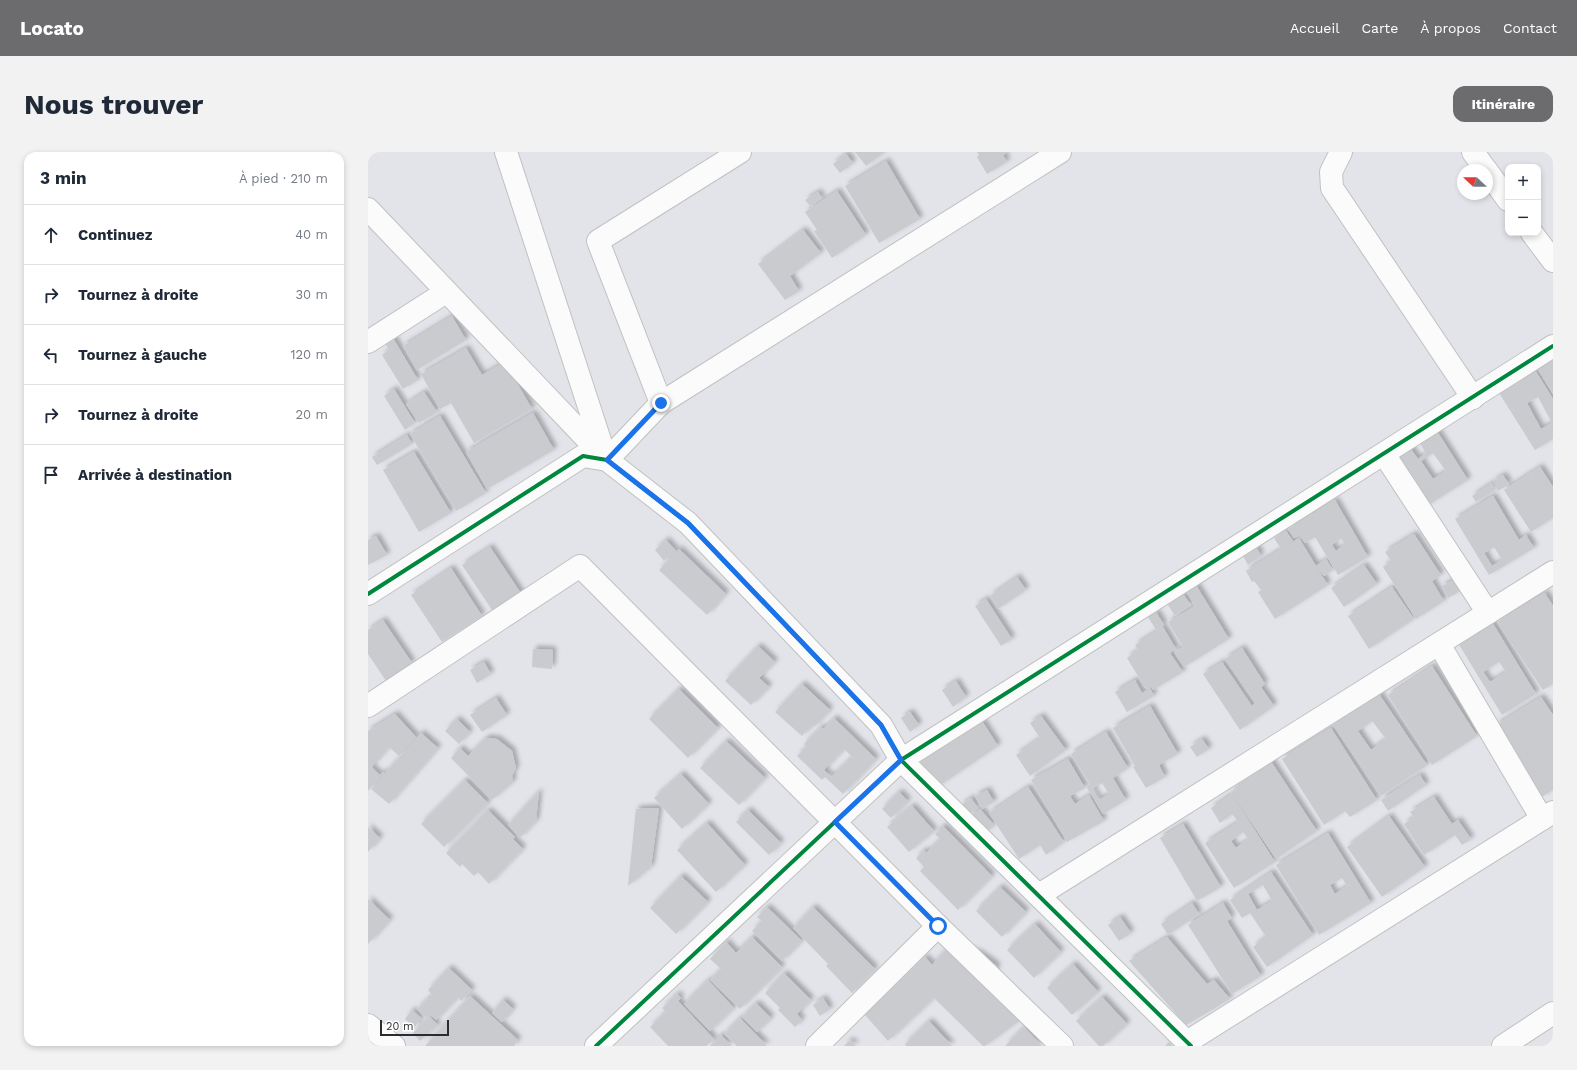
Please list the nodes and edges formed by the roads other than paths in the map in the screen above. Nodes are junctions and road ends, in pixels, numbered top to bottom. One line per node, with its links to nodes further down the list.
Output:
1 (506, 152): 18 (street)
2 (740, 152): 16 (street)
3 (1060, 152): 16 (street)
4 (1341, 152): 15 (street)
5 (1473, 152): 6 (street)
6 (1482, 164)
7 (1493, 179): 8 (street)
8 (1505, 196)
9 (368, 209): 12 (street)
10 (1534, 236): 11 (street)
11 (1553, 261)
12 (446, 292): 13 (street); 18 (street)
13 (368, 342)
14 (1553, 346): 15 (street)
15 (1473, 398): 17 (street)
16 (661, 403): 18 (street)
17 (1384, 454): 21 (street); 24 (street)
18 (607, 460): 20 (street); 24 (street)
19 (1553, 572): 21 (street)
20 (368, 594)
21 (1488, 613): 22 (street)
22 (1439, 644): 25 (street); 27 (street)
23 (368, 706): 26 (street)
24 (901, 760): 26 (street); 27 (street)
25 (1548, 815): 32 (street)
26 (835, 822): 28 (street); 34 (street)
27 (1039, 895): 32 (street)
28 (938, 926): 31 (street); 35 (street)
29 (1553, 1013): 36 (street)
30 (368, 1025): 33 (street)
31 (829, 1042)
32 (1189, 1044)
33 (394, 1046)
34 (596, 1046)
35 (1062, 1046)
36 (1503, 1046)

